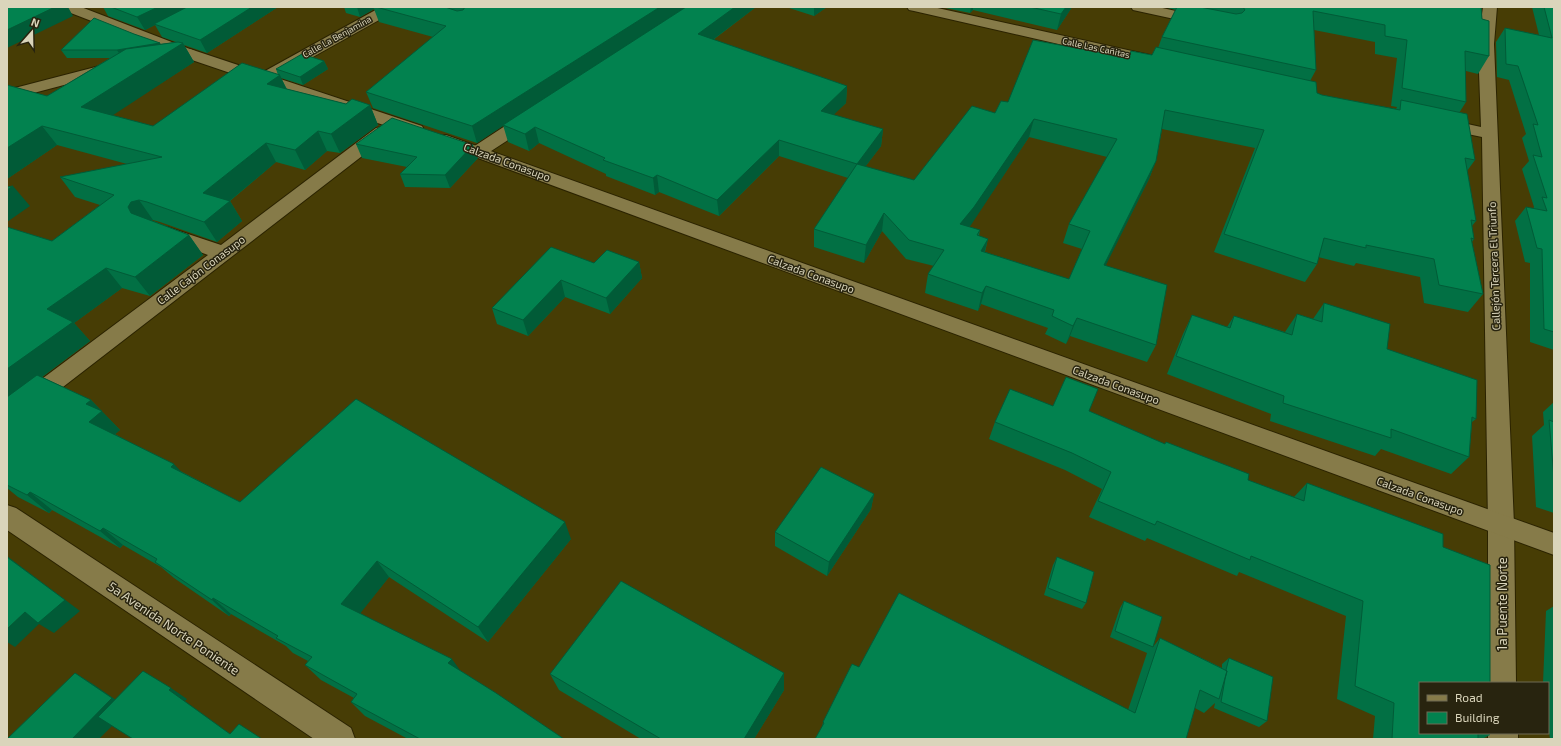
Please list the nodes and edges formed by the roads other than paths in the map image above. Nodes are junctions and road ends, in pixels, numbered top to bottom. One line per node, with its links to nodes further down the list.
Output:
1 (68, 7): 8 (street, Calzada Conasupo)
2 (392, 7): 13 (street, Calle La Benjamina)
3 (914, 7): 12 (street, Calle Las Cañitas)
4 (1138, 7): 6 (street)
5 (1490, 7): 18 (street, Callejón Tercera El Triunfo)
6 (1213, 23)
7 (165, 27): 8 (street)
8 (144, 38): 9 (street, Calzada Conasupo)
9 (190, 54): 10 (street); 13 (street, Calzada Conasupo)
10 (147, 60)
11 (126, 64): 14 (street)
12 (1173, 65)
13 (262, 79): 17 (street, Calzada Conasupo)
14 (7, 95)
15 (545, 108): 19 (street)
16 (1428, 121): 18 (street)
17 (394, 123): 19 (street, Calzada Conasupo); 21 (street, Calle Cajón Conasupo)
18 (1490, 134): 24 (street, Callejón Tercera El Triunfo)
19 (479, 151): 24 (street, Calzada Conasupo)
20 (153, 227): 21 (street)
21 (223, 253): 22 (street, Calle Cajón Conasupo)
22 (7, 418)
23 (8, 518): 27 (street, 5a Avenida Norte Poniente)
24 (1501, 525): 25 (street, Calzada Conasupo); 26 (street, 1a Puente Norte)
25 (1554, 544)
26 (1502, 682)
27 (340, 739)

